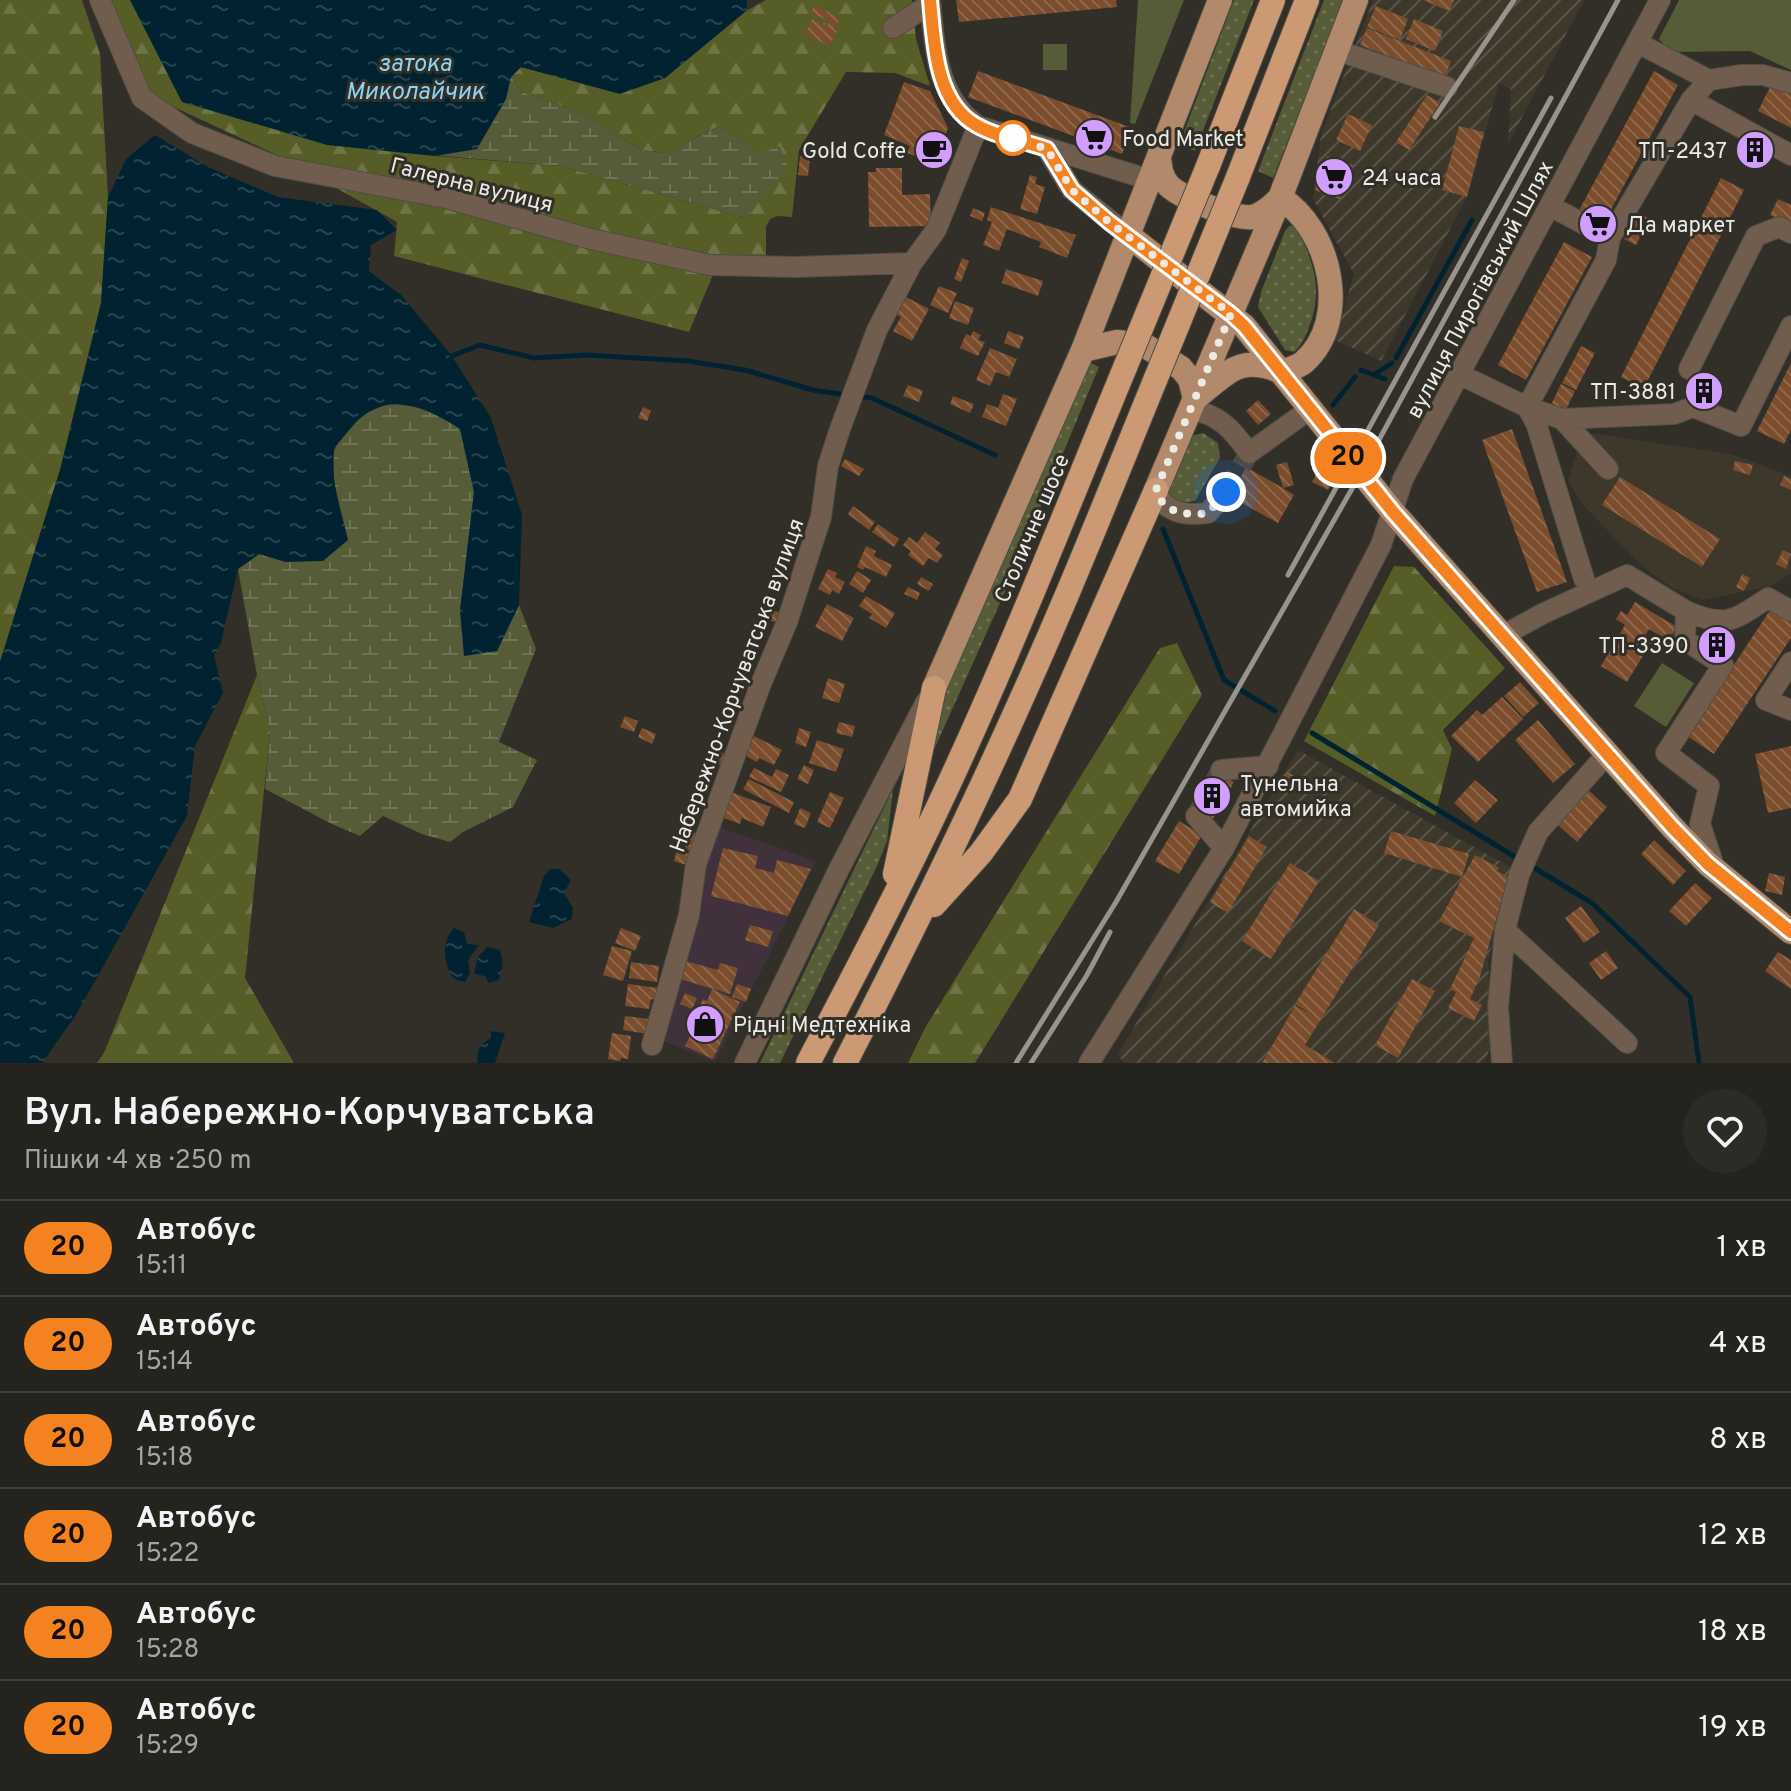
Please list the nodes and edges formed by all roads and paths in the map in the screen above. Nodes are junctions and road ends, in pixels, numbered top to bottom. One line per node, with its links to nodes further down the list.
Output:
1 (100, 0): 25 (street, Галерна вулиця)
2 (1220, 0): 18 (main road)
3 (1273, 0): 53 (highway, Столичне шосе, bridge)
4 (1307, 0): 55 (highway, bridge)
5 (1356, 0): 10 (main road)
6 (1660, 0): 9 (street, вулиця Пирогівський Шлях)
7 (930, 2): 8 (street); 15 (street)
8 (893, 28)
9 (1638, 43): 11 (street); 21 (street, вулиця Пирогівський Шлях)
10 (1336, 50): 13 (street); 20 (main road)
11 (1709, 80): 12 (street); 14 (street)
12 (1791, 83)
13 (1447, 87)
14 (1691, 100): 17 (street); 24 (street)
15 (978, 126): 16 (street); 25 (street, Набережно-Корчуватська вулиця)
16 (1047, 149): 19 (street); 23 (street)
17 (1791, 155)
18 (1159, 157): 19 (main road); 20 (main road)
19 (1150, 180): 23 (main road)
20 (1280, 198): 26 (main road); 30 (main road)
21 (1550, 206): 24 (street); 31 (street, вулиця Пирогівський Шлях)
22 (1791, 233): 29 (street)
23 (1128, 235): 26 (main road); 28 (main road)
24 (1610, 238): 33 (street)
25 (912, 263): 58 (street, Набережно-Корчуватська вулиця)
26 (1231, 314): 30 (main road); 32 (main road)
27 (1791, 326): 35 (street)
28 (1083, 350): 32 (main road); 45 (main road)
29 (1689, 369)
30 (1282, 372): 32 (main road); 34 (main road)
31 (1461, 375): 33 (street); 39 (street, вулиця Пирогівський Шлях)
32 (1193, 404): 34 (street); 37 (main road)
33 (1527, 407): 35 (street); 40 (street)
34 (1310, 409): 39 (main road)
35 (1562, 419): 36 (street)
36 (1608, 469)
37 (1156, 490): 38 (street); 55 (highway)
38 (1226, 492)
39 (1393, 512): 43 (main road); 48 (street, вулиця Пирогівський Шлях)
40 (1584, 579)
41 (1686, 611): 42 (street); 43 (street); 52 (street)
42 (1791, 611)
43 (1504, 635): 47 (main road)
44 (1791, 662): 46 (street)
45 (934, 688): 53 (highway); 59 (street)
46 (1791, 710)
47 (1608, 753): 52 (main road); 56 (street)
48 (1268, 766): 49 (street); 51 (street, вулиця Пирогівський Шлях)
49 (1221, 770)
50 (1196, 816): 51 (street)
51 (1224, 848): 62 (street, вулиця Пирогівський Шлях)
52 (1708, 864): 54 (main road)
53 (888, 911): 60 (highway, Столичне шосе)
54 (1787, 921)
55 (917, 924): 61 (highway)
56 (1505, 930): 57 (street); 63 (street)
57 (1627, 1043)
58 (652, 1045)
59 (745, 1063)
60 (808, 1063)
61 (845, 1063)
62 (1089, 1063)
63 (1502, 1063)

